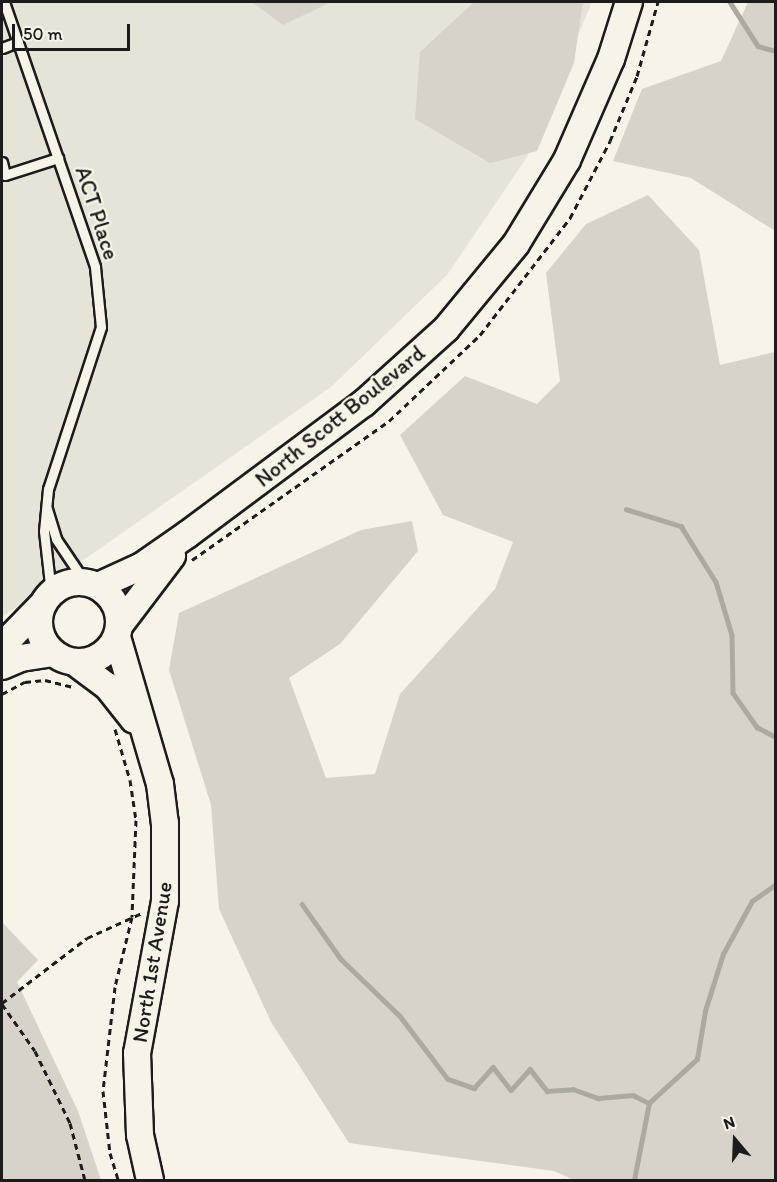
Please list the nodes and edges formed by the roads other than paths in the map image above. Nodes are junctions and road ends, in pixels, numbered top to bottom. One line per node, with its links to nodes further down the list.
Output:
1 (4, 2): 3 (lane, ACT Place)
2 (629, 2): 8 (main road, North Scott Boulevard)
3 (18, 42): 4 (lane); 5 (lane, ACT Place)
4 (2, 48)
5 (58, 158): 6 (lane); 7 (lane, ACT Place)
6 (2, 162)
7 (47, 509): 9 (lane, ACT Place); 10 (lane, ACT Place)
8 (188, 534): 9 (main road, North Scott Boulevard); 11 (main road, North Scott Boulevard)
9 (92, 584): 10 (main road); 11 (main road)
10 (46, 600): 12 (main road); 13 (main road)
11 (118, 631): 14 (main road); 16 (main road, North 1st Avenue)
12 (2, 646)
13 (52, 653): 14 (main road); 15 (main road)
14 (76, 663): 16 (main road, North 1st Avenue)
15 (2, 666)
16 (148, 744): 17 (main road, North 1st Avenue)
17 (150, 1180)

